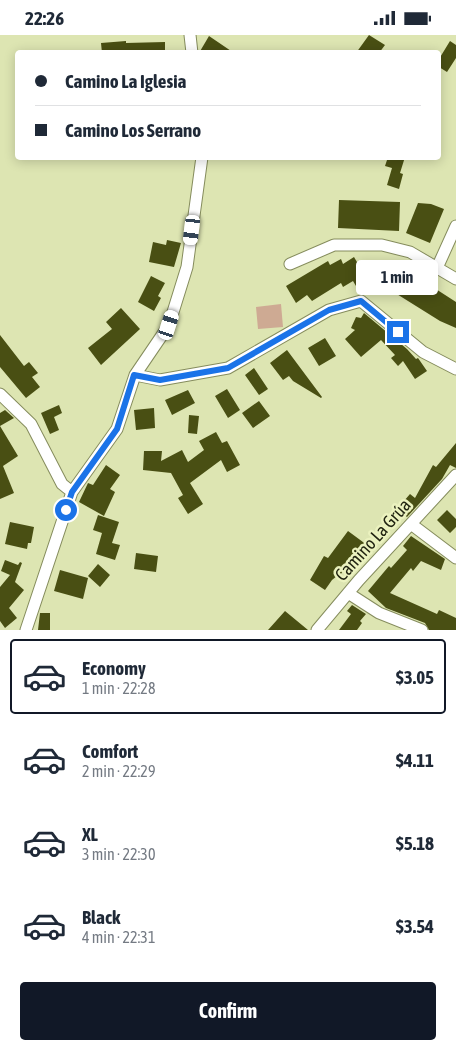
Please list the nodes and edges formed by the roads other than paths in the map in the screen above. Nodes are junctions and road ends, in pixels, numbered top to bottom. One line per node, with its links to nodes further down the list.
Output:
1 (190, 35): 2 (street)
2 (192, 50)
3 (202, 160): 9 (street)
4 (456, 226): 6 (street)
5 (290, 264): 6 (street)
6 (437, 268): 7 (street)
7 (456, 279)
8 (456, 369): 9 (street)
9 (134, 375): 12 (street)
10 (0, 394): 12 (street)
11 (456, 475): 13 (street, Camino La Grúa)
12 (72, 492): 16 (street)
13 (411, 524): 14 (street); 15 (street, Camino La Grúa)
14 (456, 558)
15 (348, 593): 17 (street, Camino La Grúa); 18 (street)
16 (26, 630)
17 (317, 630)
18 (422, 630)

